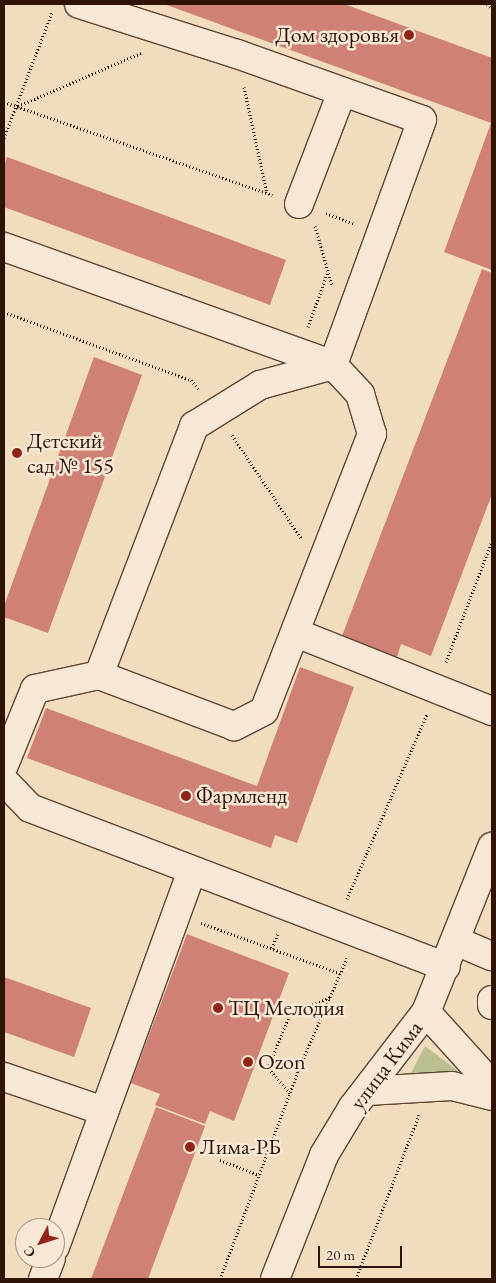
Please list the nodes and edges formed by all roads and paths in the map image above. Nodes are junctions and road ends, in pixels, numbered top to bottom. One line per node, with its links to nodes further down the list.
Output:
1 (55, 4): 9 (path)
2 (79, 4): 5 (street)
3 (487, 4): 4 (path)
4 (492, 8)
5 (181, 36): 6 (street); 9 (path)
6 (237, 54): 7 (street); 11 (path)
7 (342, 92): 12 (street); 13 (street)
8 (4, 102): 9 (path)
9 (17, 106): 10 (path); 11 (path)
10 (4, 138)
11 (267, 194): 12 (path)
12 (304, 206): 13 (path); 15 (path)
13 (379, 232): 20 (street)
14 (4, 247): 19 (street)
15 (328, 271): 16 (path); 19 (path)
16 (333, 287)
17 (4, 312): 18 (path)
18 (100, 347)
19 (299, 353): 20 (street)
20 (333, 365): 22 (street); 24 (street)
21 (492, 542): 23 (path)
22 (296, 633): 24 (street); 26 (street)
23 (446, 663)
24 (99, 675): 27 (street)
25 (428, 710): 31 (path)
26 (492, 711)
27 (4, 765)
28 (4, 781): 30 (street)
29 (492, 847): 33 (street, улица Кима)
30 (192, 871): 32 (street); 36 (street)
31 (347, 899)
32 (177, 915): 37 (path); 48 (street)
33 (456, 941): 35 (street); 36 (street, улица Кима)
34 (351, 948): 37 (path)
35 (492, 956)
36 (446, 967): 41 (street, улица Кима)
37 (342, 974): 38 (path)
38 (332, 996): 46 (path); 46 (path)
39 (492, 1000): 40 (street)
40 (492, 1005)
41 (426, 1012): 43 (street); 45 (street, улица Кима)
42 (4, 1077): 48 (street)
43 (492, 1085)
44 (430, 1086): 45 (street); 47 (street); 54 (path)
45 (367, 1091): 53 (street, улица Кима)
46 (290, 1093): 50 (path)
47 (492, 1096)
48 (104, 1111): 51 (street)
49 (220, 1160): 50 (path)
50 (259, 1175): 52 (path)
51 (65, 1219)
52 (220, 1279)
53 (276, 1279)
54 (356, 1279)

